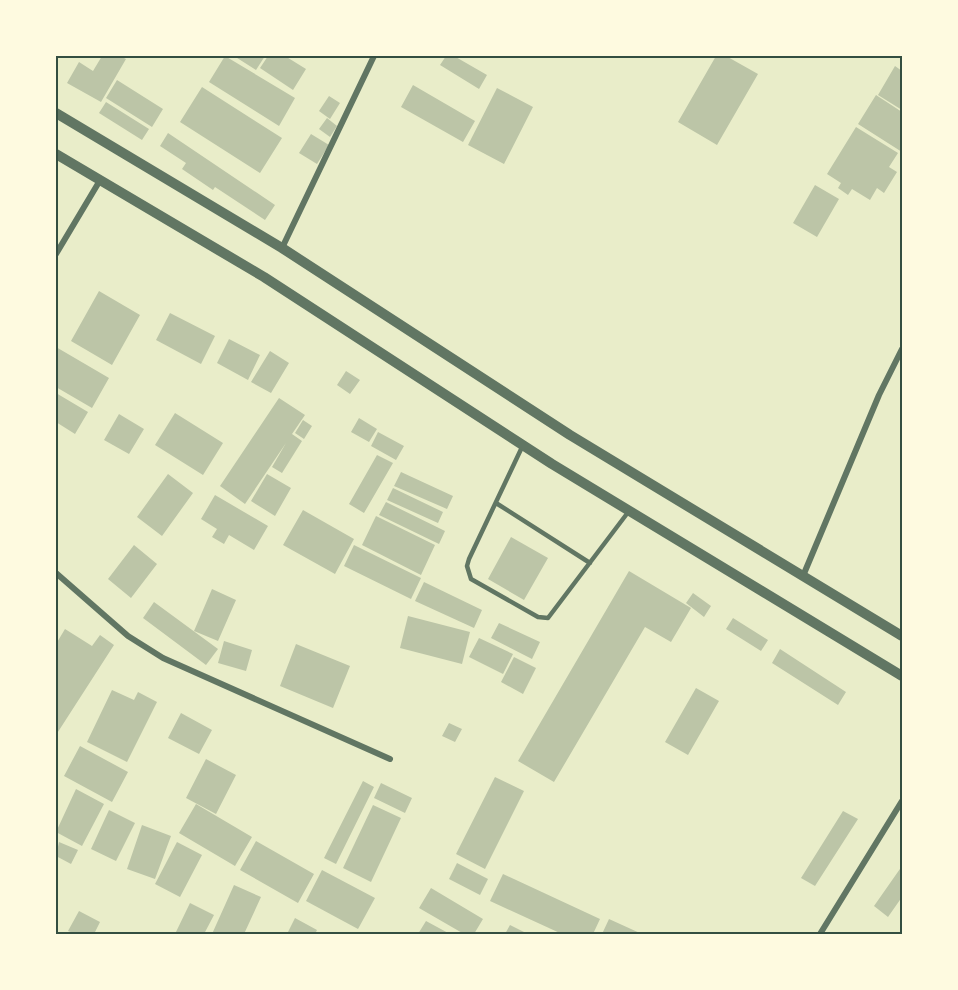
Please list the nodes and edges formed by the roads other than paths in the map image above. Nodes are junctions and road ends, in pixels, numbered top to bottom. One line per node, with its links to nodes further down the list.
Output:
1 (374, 56): 5 (street)
2 (56, 113): 5 (street)
3 (56, 154): 4 (street)
4 (99, 182): 6 (street); 8 (street)
5 (282, 248): 13 (street)
6 (56, 254)
7 (903, 349): 13 (street)
8 (524, 445): 9 (lane); 10 (street)
9 (496, 503): 11 (lane); 11 (lane)
10 (629, 511): 11 (lane); 15 (street)
11 (590, 563)
12 (56, 573): 16 (street)
13 (803, 576): 14 (street)
14 (903, 636)
15 (903, 676)
16 (390, 759)
17 (903, 801): 18 (street)
18 (820, 934)

